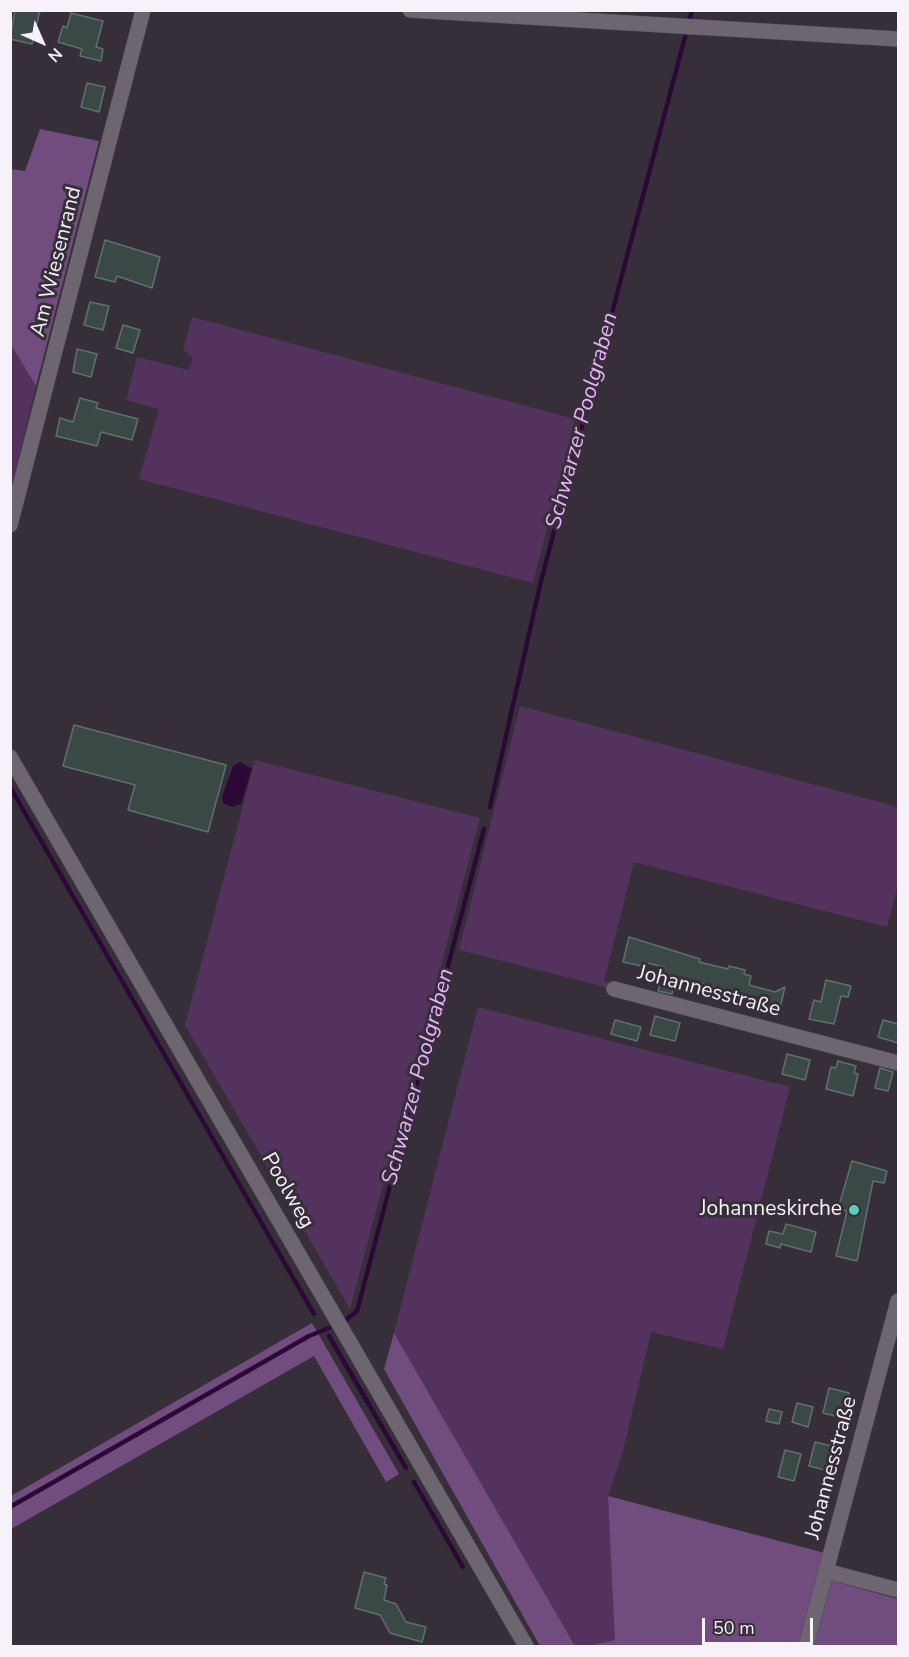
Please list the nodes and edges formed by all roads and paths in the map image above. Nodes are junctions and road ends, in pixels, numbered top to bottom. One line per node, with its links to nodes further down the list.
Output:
1 (143, 10): 4 (street, Am Wiesenrand)
2 (410, 10): 3 (street)
3 (898, 39)
4 (10, 525)
5 (10, 757): 11 (street, Poolweg)
6 (614, 989): 7 (street, Johannesstraße)
7 (898, 1063)
8 (898, 1301): 9 (street, Johannesstraße)
9 (826, 1571): 10 (street); 12 (street, Johannesstraße)
10 (898, 1590)
11 (526, 1647)
12 (806, 1647)

